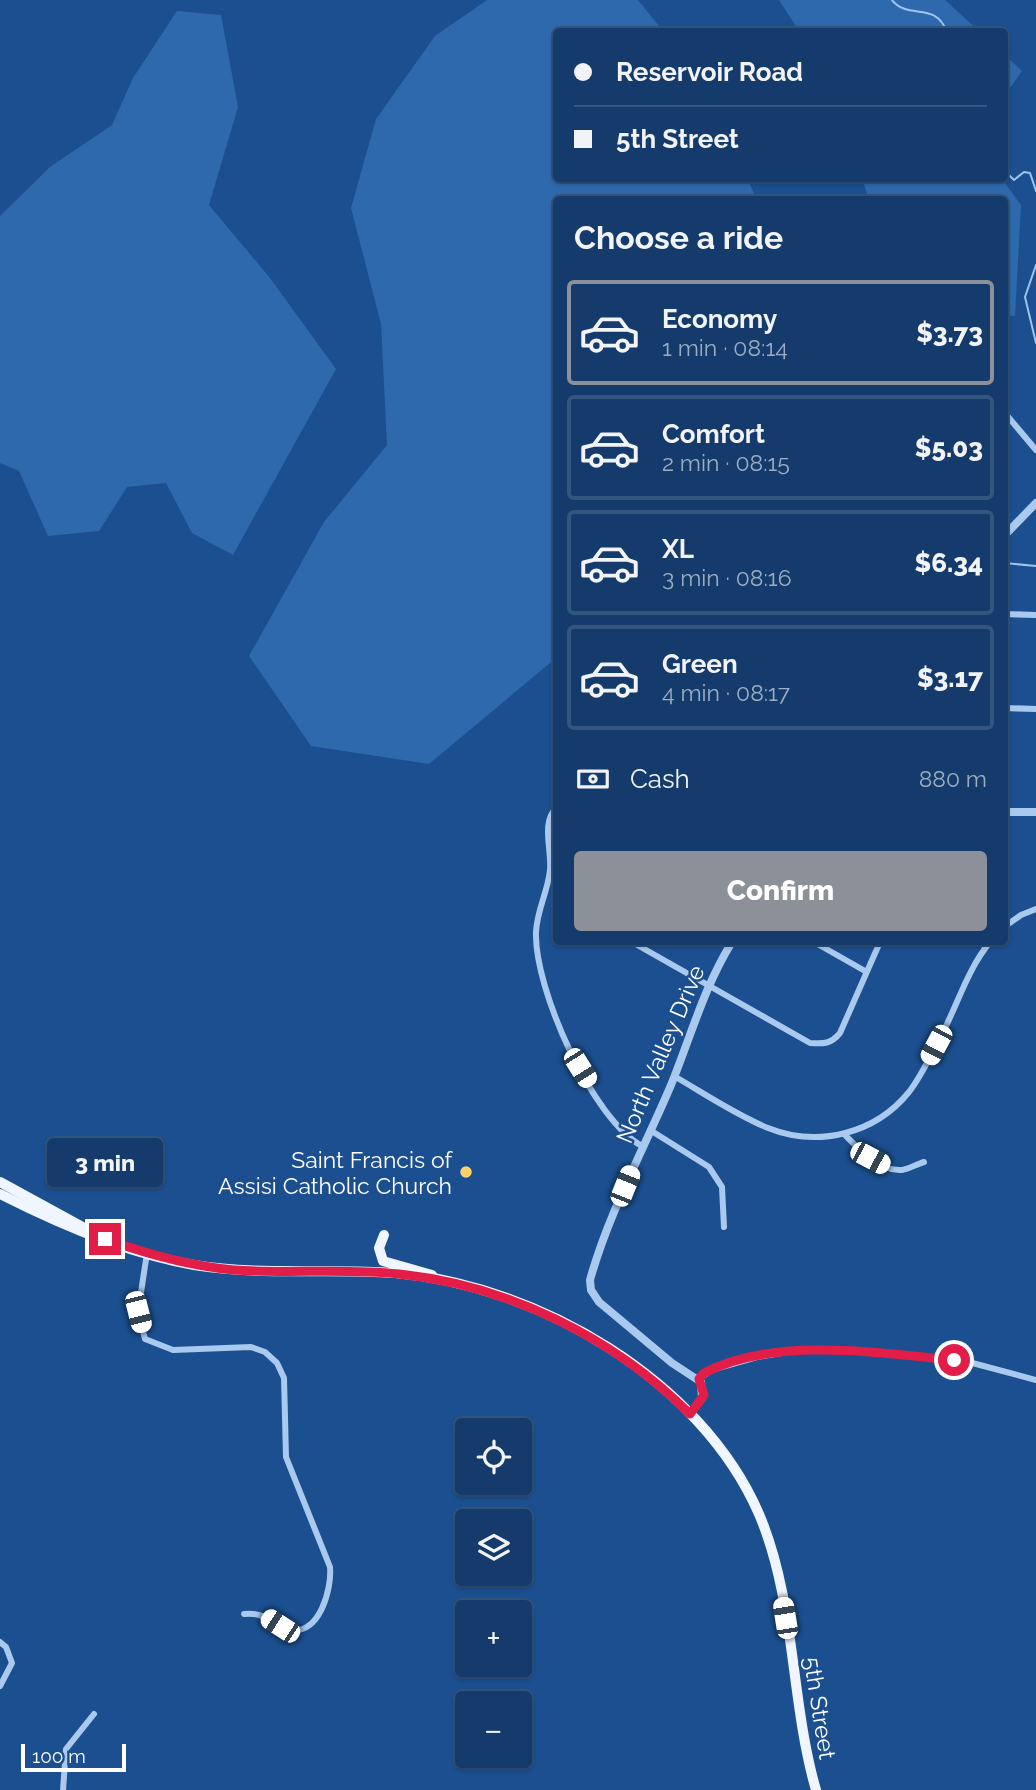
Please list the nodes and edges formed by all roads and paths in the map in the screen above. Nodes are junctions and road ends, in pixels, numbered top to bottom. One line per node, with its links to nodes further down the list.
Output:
1 (1008, 417): 2 (street)
2 (1036, 450)
3 (1036, 503): 4 (street)
4 (1008, 532)
5 (1008, 614): 6 (street)
6 (1036, 615)
7 (1008, 708): 8 (street)
8 (1036, 709)
9 (1008, 812): 10 (street)
10 (1036, 812)
11 (553, 816): 12 (street)
12 (547, 893): 13 (street); 26 (street)
13 (553, 897)
14 (1036, 909): 15 (street)
15 (1008, 924)
16 (637, 945): 22 (street)
17 (730, 945): 22 (street, North Valley Drive)
18 (819, 945): 21 (street)
19 (878, 945): 21 (street)
20 (988, 945): 25 (street)
21 (865, 971): 22 (street)
22 (708, 985): 23 (street, North Valley Drive)
23 (674, 1076): 24 (street, North Valley Drive); 25 (street)
24 (650, 1130): 26 (street, North Valley Drive); 32 (street)
25 (844, 1134): 27 (street)
26 (642, 1146): 37 (street, North Valley Drive)
27 (924, 1161)
28 (0, 1182): 31 (main road, 5th Street)
29 (0, 1189): 31 (main road)
30 (0, 1195): 33 (main road, 5th Street)
31 (52, 1209): 33 (main road, 5th Street)
32 (724, 1227)
33 (95, 1235): 35 (main road, 5th Street)
34 (384, 1235): 36 (main road)
35 (147, 1253): 36 (main road, 5th Street); 40 (street)
36 (445, 1281): 39 (main road, 5th Street)
37 (699, 1379): 38 (street); 39 (street)
38 (1036, 1380)
39 (690, 1414): 45 (main road, 5th Street)
40 (244, 1614)
41 (0, 1642): 42 (street)
42 (0, 1686)
43 (93, 1714): 44 (street)
44 (63, 1790)
45 (816, 1790)

